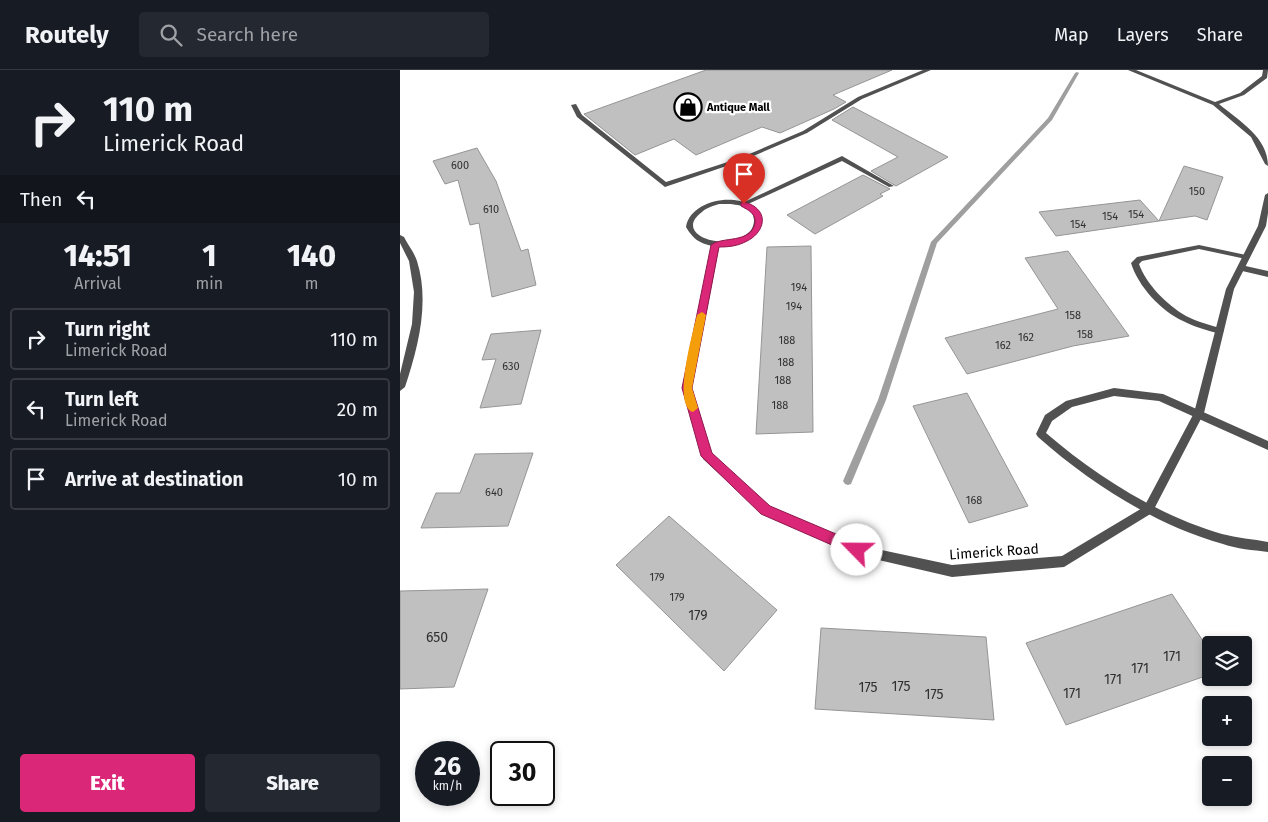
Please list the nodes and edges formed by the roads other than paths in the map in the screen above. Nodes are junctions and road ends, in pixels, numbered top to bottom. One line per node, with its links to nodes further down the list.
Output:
1 (928, 70): 6 (street)
2 (1131, 70): 5 (street)
3 (1266, 70): 4 (street)
4 (1267, 78): 5 (street)
5 (1215, 104): 7 (street)
6 (574, 105)
7 (1268, 164)
8 (892, 186): 10 (street)
9 (1268, 195): 13 (street)
10 (744, 204): 12 (street); 12 (street)
11 (400, 237): 17 (street)
12 (716, 245): 20 (street, Limerick Road)
13 (1246, 258): 14 (street); 16 (street)
14 (1241, 268): 15 (street); 16 (street)
15 (1268, 274)
16 (1220, 331): 18 (street)
17 (400, 387)
18 (1199, 413): 19 (street); 20 (street); 20 (street)
19 (1268, 446)
20 (1148, 510): 21 (street)
21 (1268, 547)

